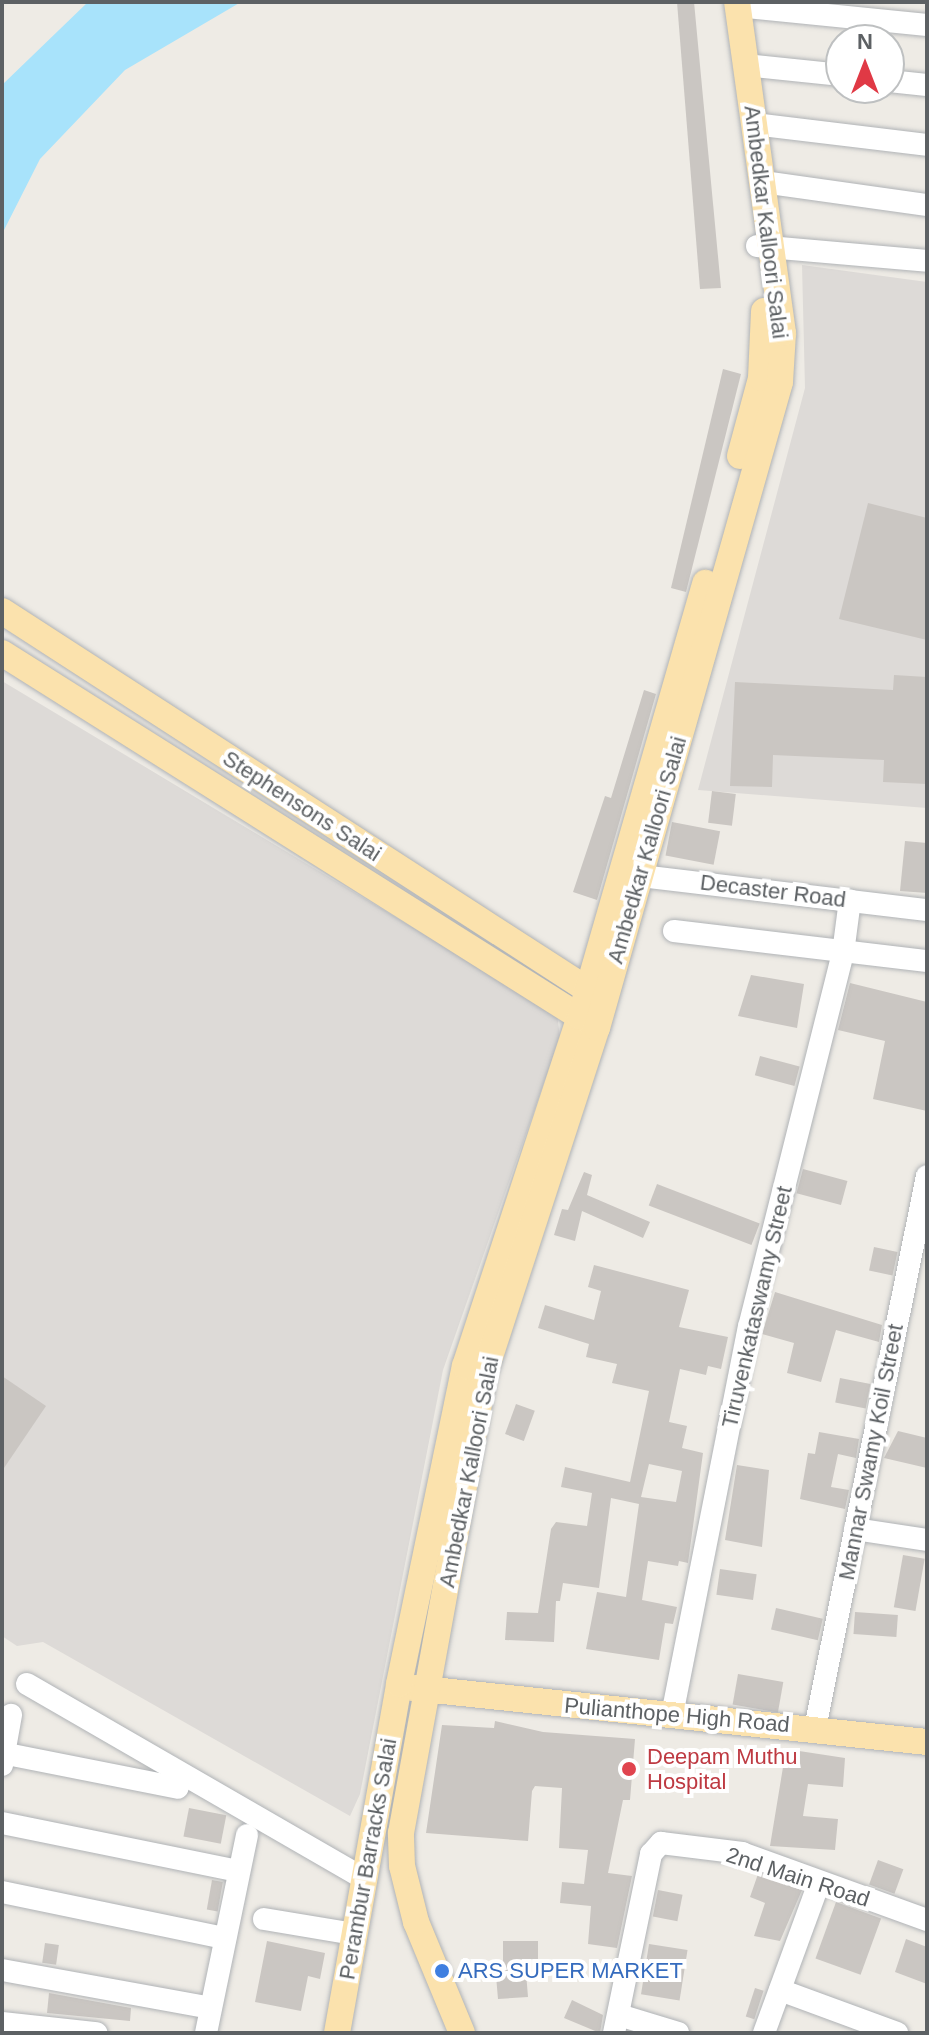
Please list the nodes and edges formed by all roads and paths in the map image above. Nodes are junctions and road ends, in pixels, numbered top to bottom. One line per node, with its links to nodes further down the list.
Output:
1 (732, 3): 2 (street); 3 (main road, Ambedkar Kalloori Salai); 11 (main road, Ambedkar Kalloori Salai)
2 (927, 25)
3 (745, 65): 4 (street); 7 (main road, Ambedkar Kalloori Salai)
4 (825, 73)
5 (905, 83): 6 (street)
6 (927, 85)
7 (754, 124): 8 (street); 9 (main road, Ambedkar Kalloori Salai)
8 (927, 145)
9 (763, 182): 10 (street); 11 (main road, Ambedkar Kalloori Salai)
10 (927, 205)
11 (764, 245): 12 (street); 15 (main road, Ambedkar Kalloori Salai)
12 (927, 261)
13 (2, 611): 21 (main road, Stephensons Salai)
14 (2, 653): 22 (main road, Stephensons Salai)
15 (631, 872): 16 (street, Decaster Road); 21 (main road, Ambedkar Kalloori Salai)
16 (850, 900): 17 (street, Decaster Road); 19 (street, Tiruvenkataswamy Street)
17 (927, 910)
18 (674, 931): 19 (street)
19 (843, 953): 20 (street); 30 (street, Tiruvenkataswamy Street)
20 (927, 961)
21 (596, 992): 22 (main road, Ambedkar Kalloori Salai)
22 (588, 1022): 27 (main road, Ambedkar Kalloori Salai); 28 (main road, Ambedkar Kalloori Salai)
23 (927, 1176): 24 (street, Mannar Swamy Koil Street)
24 (855, 1529): 25 (street); 31 (street, Mannar Swamy Koil Street)
25 (927, 1540)
26 (27, 1684): 38 (street)
27 (399, 1684): 28 (main road, Pulianthope High Road); 38 (main road, Perambur Barracks Salai)
28 (428, 1691): 30 (main road, Pulianthope High Road); 54 (main road, Ambedkar Kalloori Salai)
29 (11, 1715): 33 (street)
30 (672, 1715): 31 (main road, Pulianthope High Road)
31 (815, 1728): 32 (main road, Pulianthope High Road)
32 (927, 1742)
33 (3, 1758): 34 (street)
34 (178, 1788)
35 (2, 1823): 37 (street)
36 (247, 1835): 37 (street)
37 (238, 1871): 44 (street)
38 (365, 1879): 43 (main road, Perambur Barracks Salai)
39 (819, 1883): 42 (street, 2nd Main Road); 46 (street); 49 (street, 2nd Main Road)
40 (2, 1892): 44 (street)
41 (264, 1919): 43 (street)
42 (927, 1920)
43 (355, 1934): 53 (main road, Perambur Barracks Salai)
44 (225, 1938): 47 (street)
45 (2, 1970): 47 (street)
46 (780, 1990): 56 (street); 57 (street)
47 (211, 2008): 52 (street)
48 (2, 2023): 50 (street)
49 (617, 2024): 55 (street)
50 (54, 2031): 51 (street)
51 (96, 2033)
52 (206, 2033)
53 (337, 2033)
54 (462, 2033)
55 (678, 2033)
56 (764, 2033)
57 (897, 2033)

